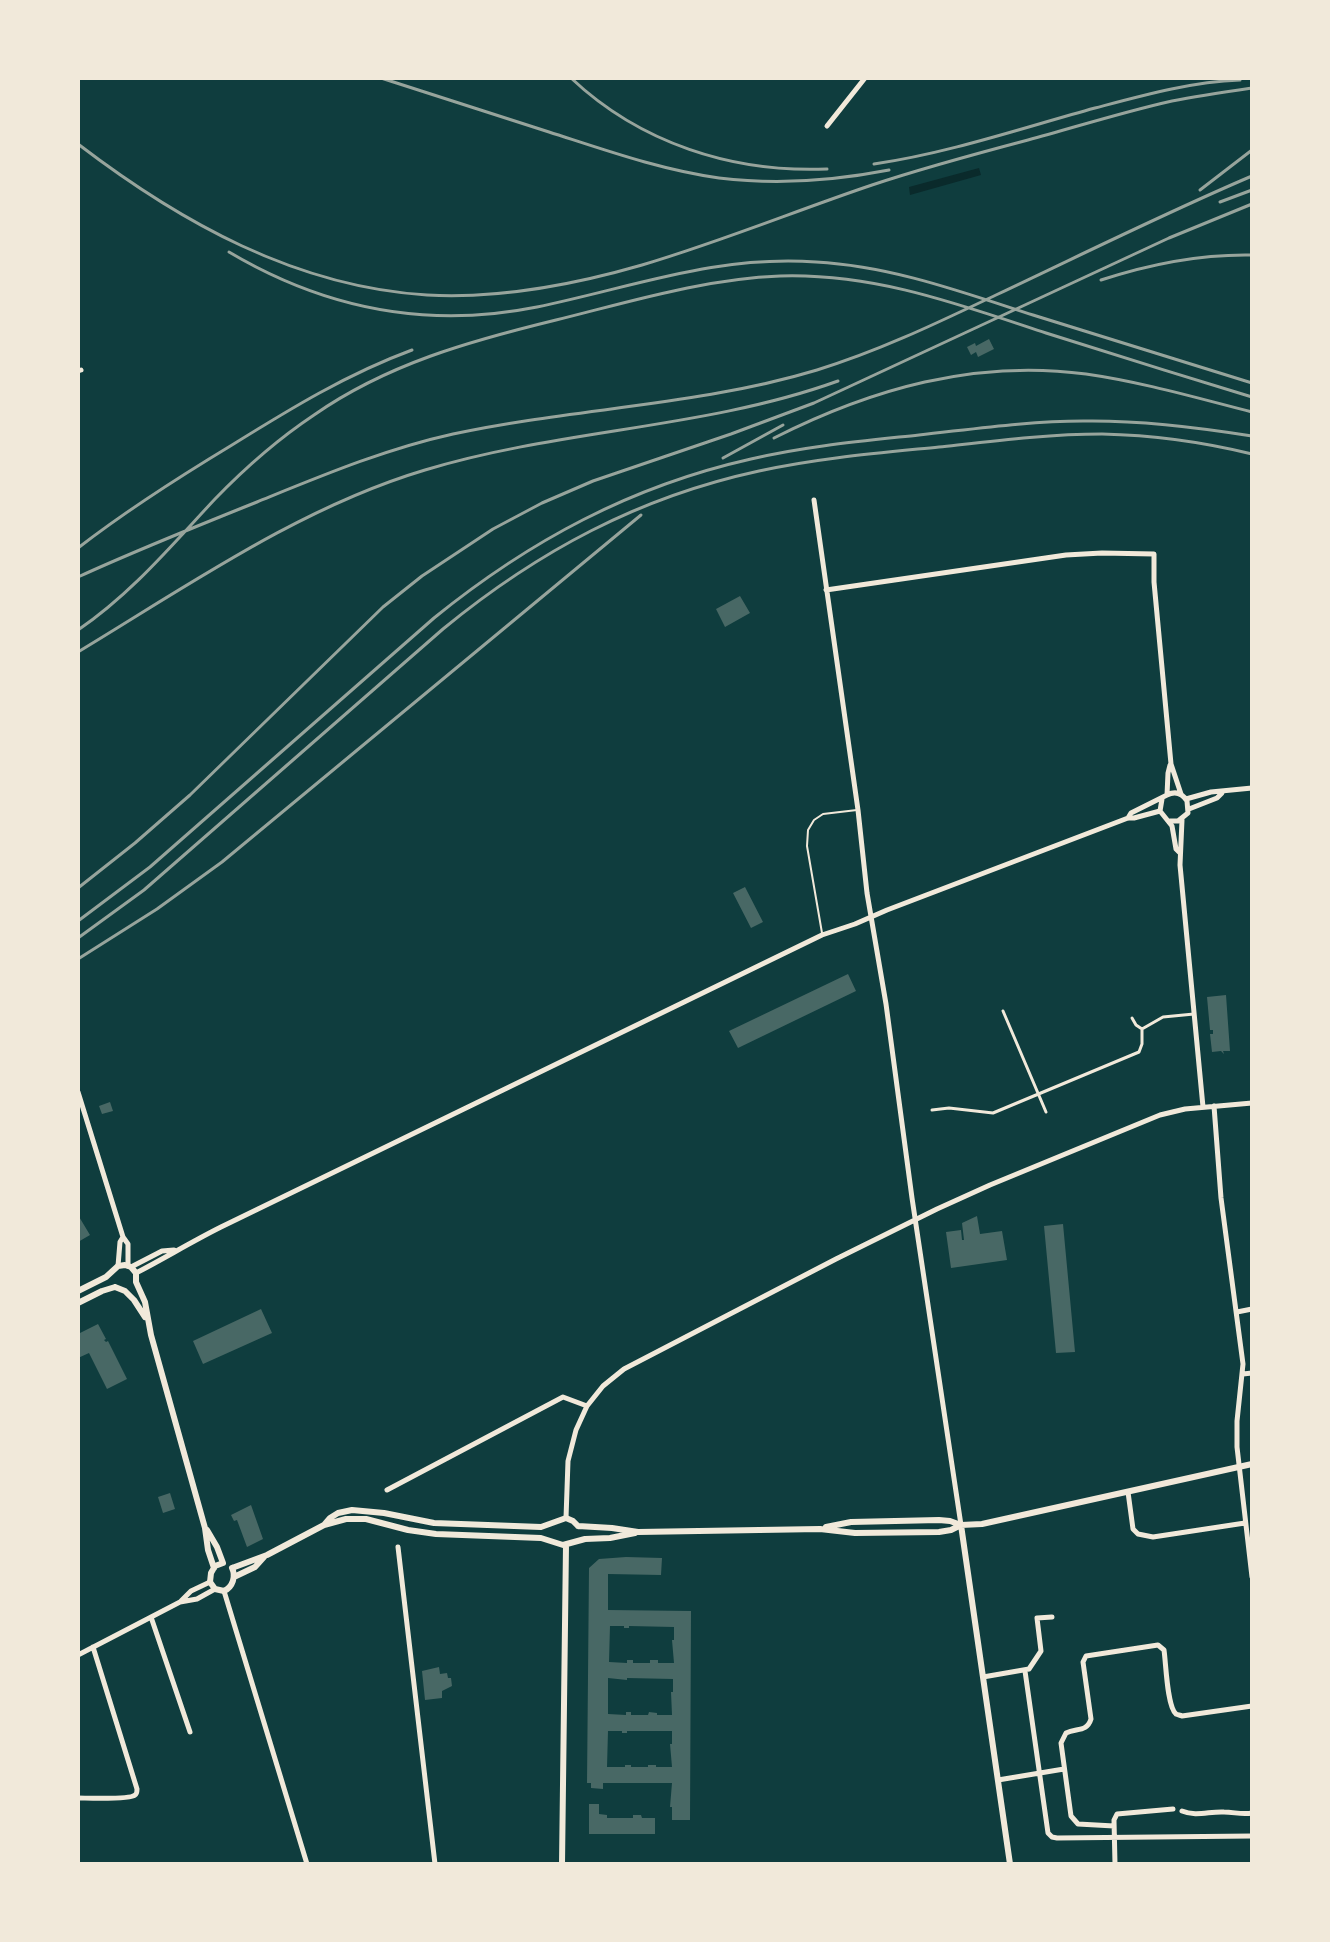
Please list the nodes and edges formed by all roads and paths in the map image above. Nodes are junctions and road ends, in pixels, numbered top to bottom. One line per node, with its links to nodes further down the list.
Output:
1 (865, 78): 2 (street)
2 (827, 126)
3 (814, 500): 4 (street)
4 (826, 590): 5 (street); 12 (street)
5 (1171, 764): 8 (street); 9 (street)
6 (1252, 788): 7 (street)
7 (1223, 793): 10 (street); 11 (street)
8 (1181, 794): 9 (street); 10 (street)
9 (1164, 797): 13 (street); 14 (street)
10 (1186, 799): 11 (street)
11 (1189, 809): 15 (street)
12 (858, 810): 18 (street); 19 (lane)
13 (1160, 811): 14 (street); 16 (street)
14 (1128, 818): 18 (street)
15 (1182, 820): 16 (street); 17 (street)
16 (1170, 821): 17 (street)
17 (1179, 852): 21 (street)
18 (871, 918): 19 (street); 31 (street)
19 (822, 935): 34 (street)
20 (1003, 1011): 25 (street)
21 (1194, 1014): 23 (street); 28 (street)
22 (1132, 1018): 23 (street)
23 (1142, 1029): 25 (street)
24 (78, 1092): 32 (street)
25 (1037, 1093): 29 (street); 30 (street)
26 (1252, 1103): 27 (street)
27 (1214, 1106): 28 (street); 42 (street)
28 (1203, 1107): 31 (street)
29 (932, 1110)
30 (1046, 1112)
31 (916, 1219): 46 (street); 54 (street)
32 (123, 1237): 33 (street); 34 (street)
33 (118, 1266): 34 (street); 35 (street)
34 (132, 1269): 36 (street)
35 (111, 1274): 37 (street); 38 (street)
36 (136, 1282): 39 (street); 43 (street)
37 (115, 1287): 39 (street); 40 (street)
38 (78, 1291)
39 (125, 1291): 43 (street)
40 (78, 1303)
41 (1252, 1309): 42 (street)
42 (1237, 1312): 45 (street)
43 (147, 1320): 56 (street)
44 (1252, 1373): 45 (street)
45 (1243, 1374): 48 (street)
46 (587, 1406): 49 (street); 51 (street)
47 (1252, 1464): 48 (street)
48 (1239, 1467): 50 (street); 52 (street)
49 (387, 1490)
50 (1128, 1492): 52 (street); 54 (street)
51 (566, 1518): 55 (street); 57 (street)
52 (1245, 1523): 68 (street)
53 (324, 1525): 57 (street); 59 (street); 63 (street)
54 (961, 1525): 58 (street); 78 (street)
55 (578, 1526): 58 (street); 60 (street)
56 (205, 1528): 64 (street); 65 (street)
57 (553, 1530): 59 (street)
58 (638, 1532): 60 (street)
59 (557, 1542): 61 (street)
60 (574, 1542): 61 (street)
61 (566, 1545): 93 (street)
62 (398, 1547): 92 (street)
63 (267, 1555): 66 (street); 67 (street)
64 (223, 1563): 65 (street); 66 (street)
65 (214, 1568): 69 (street)
66 (232, 1568): 67 (street)
67 (234, 1577): 71 (street)
68 (1252, 1577)
69 (210, 1582): 70 (street); 72 (street)
70 (215, 1589): 71 (street); 72 (street)
71 (224, 1591): 91 (street)
72 (180, 1602): 73 (street)
73 (151, 1617): 75 (street); 80 (street)
74 (1052, 1617): 77 (street)
75 (93, 1647): 76 (street); 84 (street)
76 (78, 1655)
77 (1025, 1671): 78 (street); 82 (street)
78 (983, 1677): 83 (street)
79 (1252, 1706): 81 (street)
80 (190, 1732)
81 (1064, 1769): 82 (street); 88 (street)
82 (1040, 1773): 83 (street); 90 (street)
83 (998, 1780): 94 (street)
84 (78, 1798)
85 (1173, 1809): 88 (street)
86 (1182, 1811): 87 (street)
87 (1252, 1813)
88 (1114, 1826): 90 (street)
89 (1252, 1836): 90 (street)
90 (1115, 1838): 95 (street)
91 (307, 1864)
92 (435, 1864)
93 (562, 1864)
94 (1010, 1864)
95 (1115, 1864)

